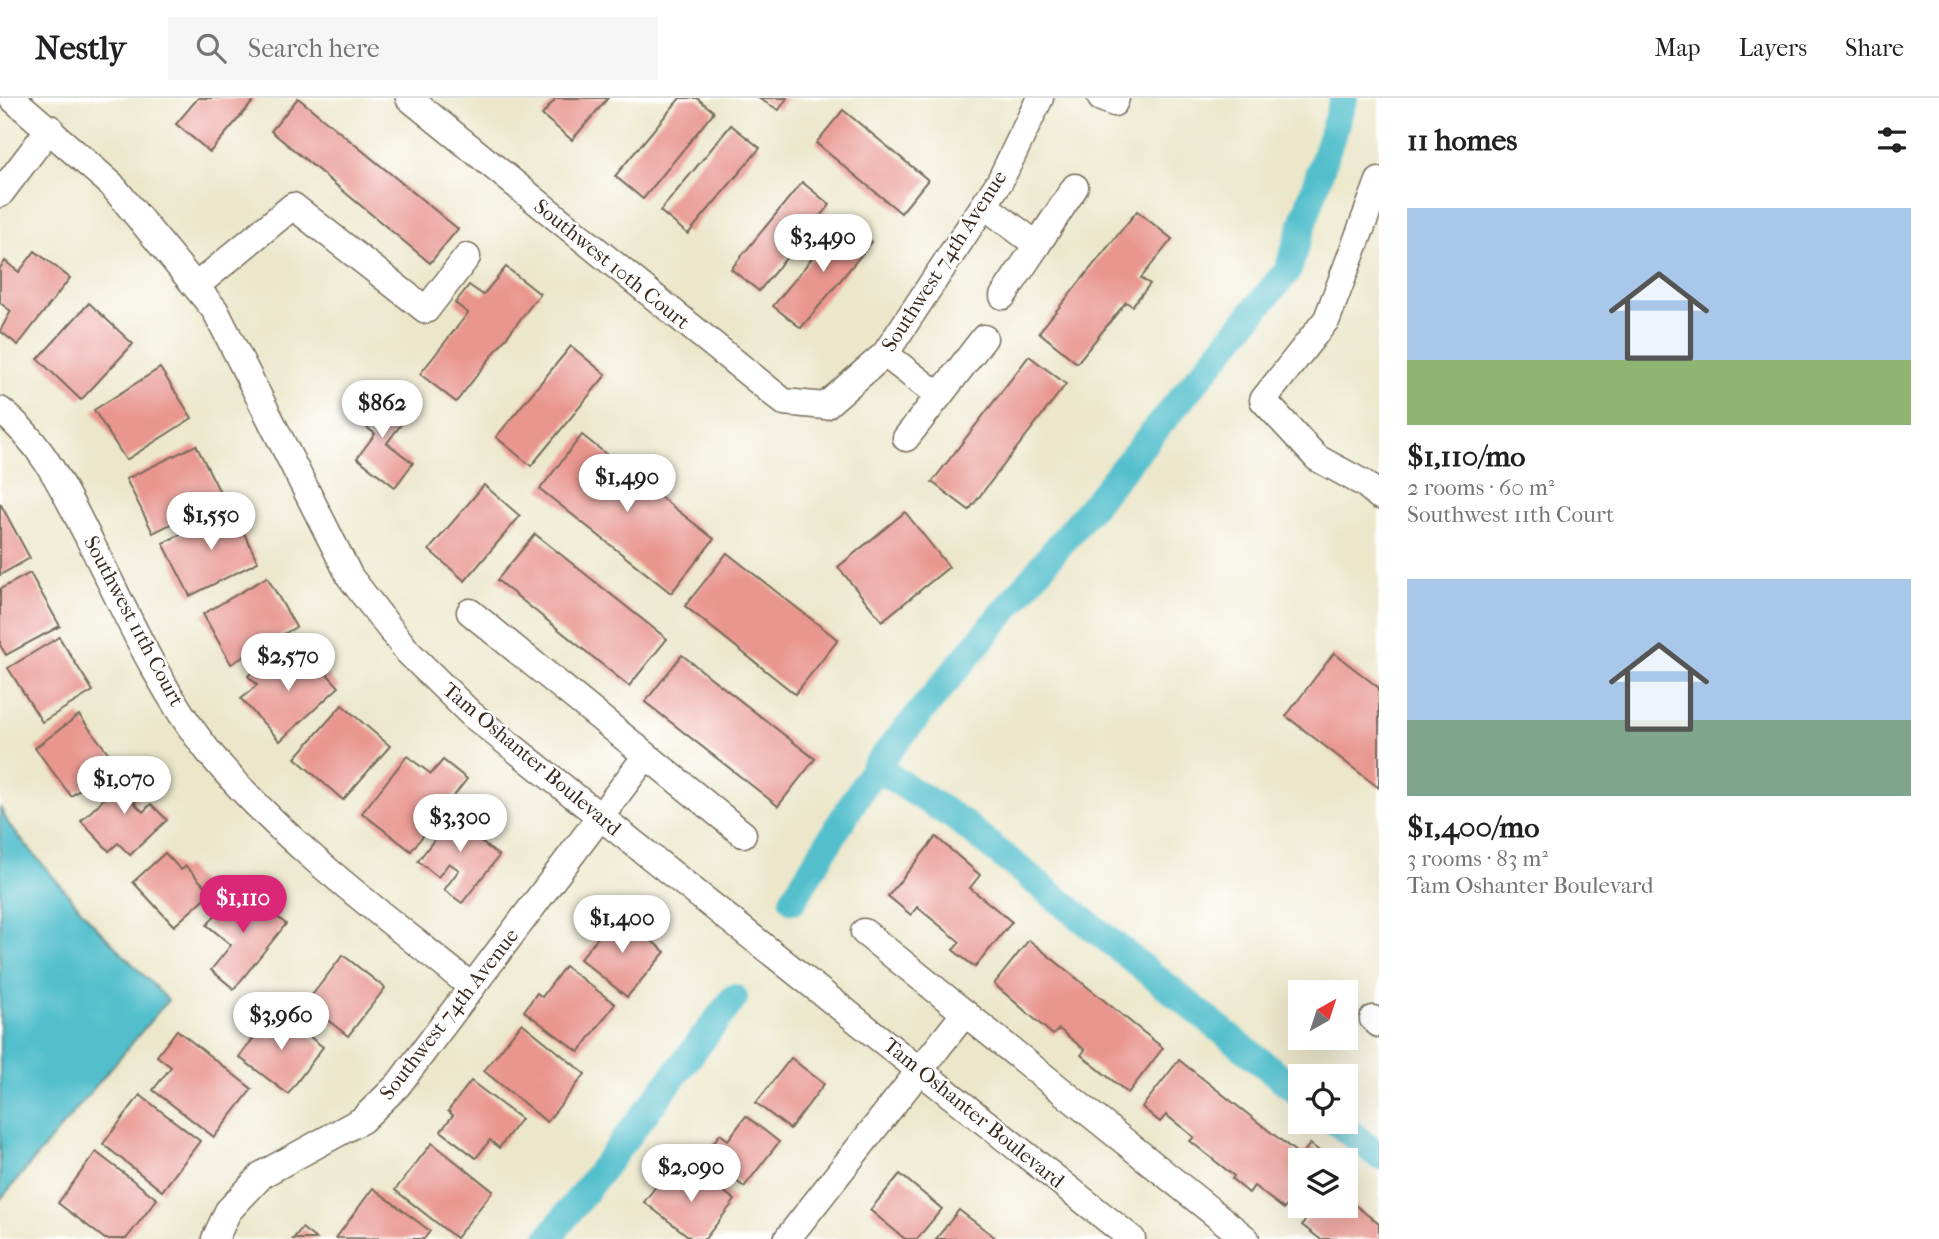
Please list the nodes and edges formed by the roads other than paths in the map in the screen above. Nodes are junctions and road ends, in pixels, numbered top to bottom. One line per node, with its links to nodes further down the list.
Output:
1 (12, 98): 6 (street, Tam Oshanter Boulevard)
2 (410, 98): 18 (street, Southwest 10th Court)
3 (1040, 98): 10 (street, Southwest 74th Avenue)
4 (1101, 98): 5 (street)
5 (1116, 98)
6 (50, 128): 9 (street); 13 (street, Tam Oshanter Boulevard)
7 (1379, 181): 21 (street)
8 (1075, 187): 11 (street)
9 (0, 194)
10 (985, 206): 11 (street); 16 (street, Southwest 74th Avenue)
11 (1037, 245): 14 (street)
12 (467, 257): 13 (street)
13 (196, 286): 24 (street, Tam Oshanter Boulevard)
14 (1003, 296)
15 (984, 338): 17 (street)
16 (885, 354): 17 (street); 18 (street, Southwest 74th Avenue)
17 (939, 396): 20 (street)
18 (825, 406)
19 (0, 410): 27 (street, Southwest 11th Court)
20 (906, 438)
21 (1379, 496)
22 (470, 612): 23 (street)
23 (646, 756): 24 (street, Southwest 74th Avenue); 25 (street)
24 (601, 817): 27 (street, Southwest 74th Avenue); 29 (street, Tam Oshanter Boulevard)
25 (743, 834)
26 (864, 932): 28 (street)
27 (472, 987): 31 (street, Southwest 74th Avenue)
28 (965, 1013): 29 (street); 33 (street)
29 (920, 1070): 30 (street); 32 (street, Tam Oshanter Boulevard)
30 (794, 1236)
31 (215, 1239)
32 (1132, 1239)
33 (1246, 1239)

